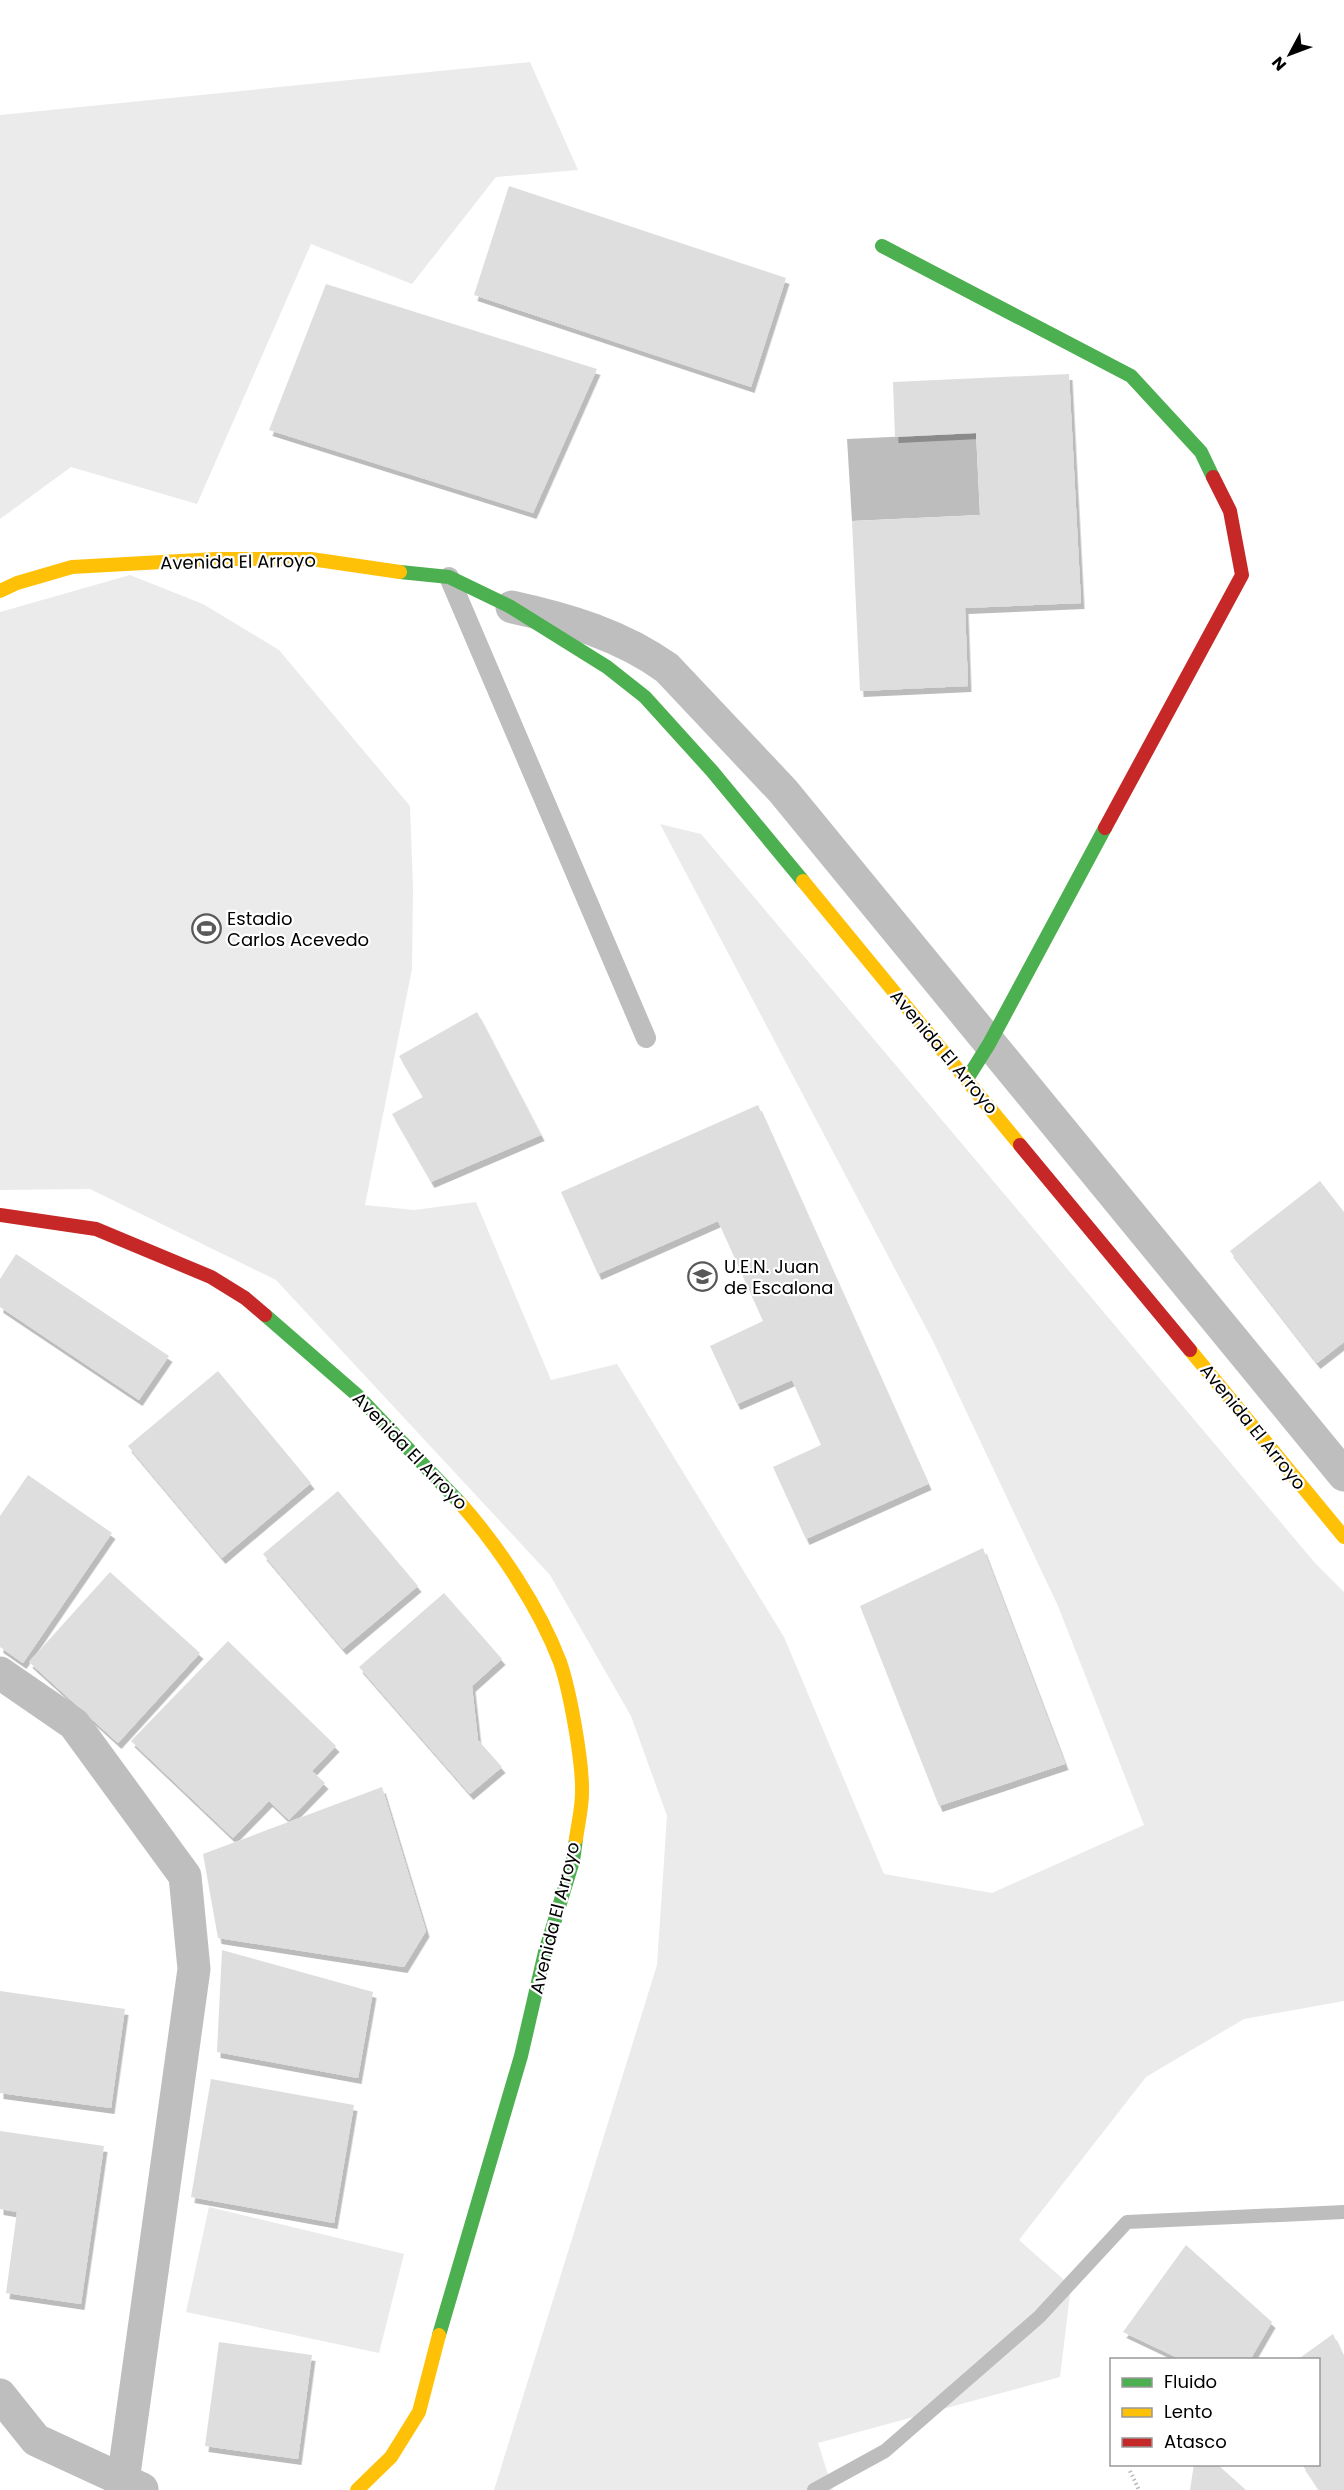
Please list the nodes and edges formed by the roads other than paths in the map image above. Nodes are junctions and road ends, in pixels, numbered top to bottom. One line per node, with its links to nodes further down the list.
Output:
1 (882, 246): 6 (street)
2 (449, 577): 3 (street, Avenida El Arroyo); 4 (street, Avenida El Arroyo); 5 (lane)
3 (0, 591)
4 (509, 606): 6 (street, Avenida El Arroyo); 7 (street, Avenida El Arroyo)
5 (646, 1038)
6 (989, 1044): 7 (street); 9 (street, Avenida El Arroyo)
7 (967, 1079): 10 (street, Avenida El Arroyo)
8 (0, 1215): 14 (street, Avenida El Arroyo)
9 (1344, 1475)
10 (1344, 1537)
11 (0, 1672): 13 (street)
12 (0, 2396): 13 (street)
13 (133, 2486)
14 (357, 2490)

